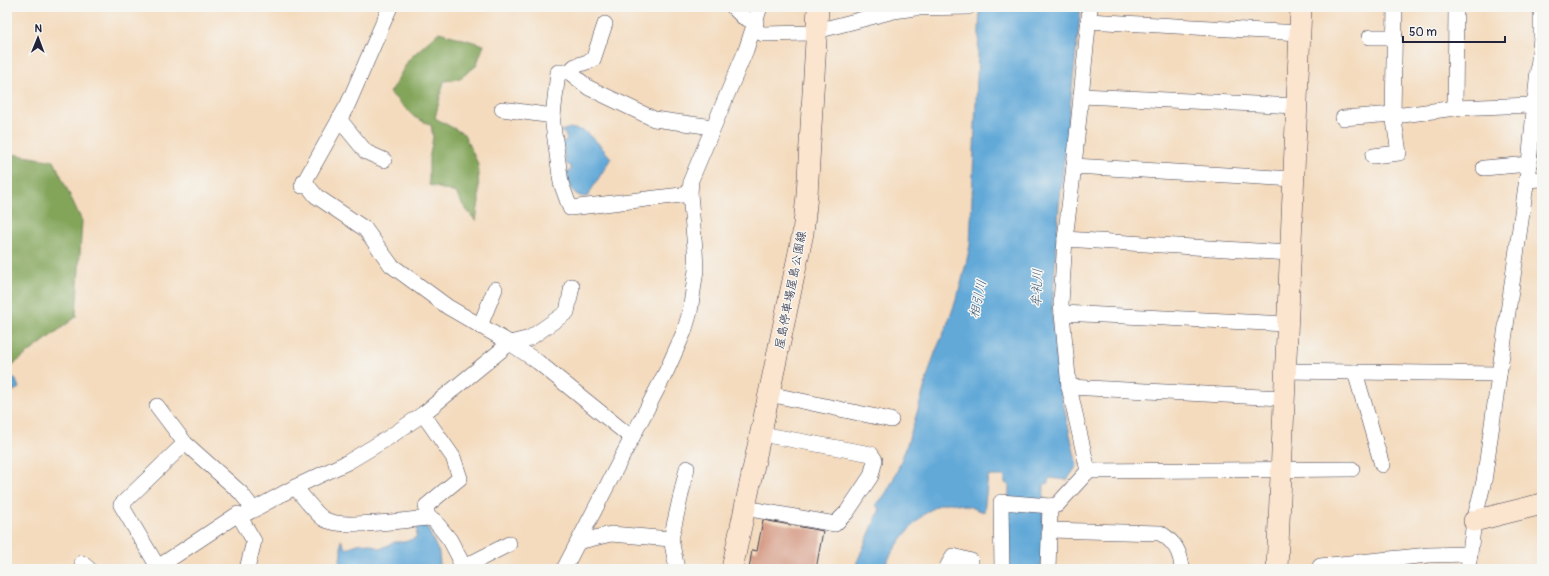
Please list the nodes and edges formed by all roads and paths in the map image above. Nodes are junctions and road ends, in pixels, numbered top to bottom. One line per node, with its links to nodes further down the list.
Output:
1 (390, 7): 26 (street)
2 (733, 7): 12 (street)
3 (760, 7): 12 (street)
4 (818, 7): 13 (street, 屋島停車場屋島公園線)
5 (968, 7): 13 (street)
6 (1301, 7): 14 (street)
7 (1395, 7): 15 (street)
8 (1456, 7): 21 (street)
9 (1542, 7): 19 (street)
10 (1089, 14): 14 (street); 18 (street)
11 (605, 24): 17 (street)
12 (755, 27): 13 (street); 27 (street)
13 (817, 31): 49 (street, 屋島停車場屋島公園線)
14 (1300, 33): 20 (street)
15 (1395, 36): 16 (street); 23 (street)
16 (1370, 37)
17 (569, 72): 24 (street); 27 (street)
18 (1081, 96): 20 (street); 31 (street)
19 (1534, 105): 21 (street); 30 (street)
20 (1296, 106): 33 (street)
21 (1455, 108): 23 (street)
22 (502, 109): 24 (street)
23 (1393, 114): 25 (street); 28 (street)
24 (553, 116): 36 (street)
25 (1343, 118)
26 (339, 119): 29 (street); 43 (street)
27 (713, 127): 36 (street)
28 (1373, 156)
29 (384, 160)
30 (1529, 164): 32 (street); 35 (street)
31 (1074, 166): 33 (street); 37 (street)
32 (1484, 168)
33 (1293, 179): 38 (street)
34 (1542, 179): 35 (street)
35 (1526, 180): 47 (street)
36 (690, 194): 55 (street)
37 (1065, 239): 38 (street); 41 (street)
38 (1290, 253): 42 (street)
39 (572, 286): 44 (street)
40 (495, 289): 43 (street)
41 (1062, 313): 42 (street); 48 (street)
42 (1286, 324): 45 (street)
43 (480, 326): 44 (street)
44 (510, 344): 52 (street); 55 (street)
45 (1284, 371): 46 (street); 50 (street)
46 (1355, 372): 47 (street); 57 (street)
47 (1499, 374): 69 (street)
48 (1069, 387): 50 (street); 61 (street)
49 (769, 394): 53 (street); 54 (street, 屋島停車場屋島公園線)
50 (1283, 398): 60 (street)
51 (157, 406): 56 (street)
52 (423, 414): 62 (street); 68 (street)
53 (891, 420)
54 (761, 434): 65 (street, 屋島停車場屋島公園線); 65 (street)
55 (632, 438): 72 (street)
56 (185, 443): 66 (street); 75 (street)
57 (1382, 465)
58 (687, 468): 71 (street)
59 (1352, 468): 60 (street)
60 (1281, 469): 61 (street); 86 (street)
61 (1088, 471): 64 (street)
62 (295, 487): 66 (street); 68 (street)
63 (1542, 504): 69 (street)
64 (1050, 506): 70 (street); 83 (street)
65 (745, 508): 80 (street, 屋島停車場屋島公園線)
66 (254, 510): 67 (street)
67 (240, 517): 75 (street); 76 (street)
68 (428, 518): 77 (street)
69 (1474, 521): 74 (street)
70 (1049, 530): 84 (street); 85 (street)
71 (671, 538): 72 (street); 79 (street)
72 (578, 542): 78 (street)
73 (509, 544): 77 (street)
74 (1470, 554): 87 (street); 88 (street)
75 (157, 568)
76 (247, 569)
77 (460, 569)
78 (564, 569)
79 (678, 569)
80 (732, 569)
81 (946, 569): 82 (street)
82 (971, 569)
83 (1002, 569)
84 (1048, 569)
85 (1182, 569)
86 (1277, 569)
87 (1321, 569)
88 (1468, 569)

